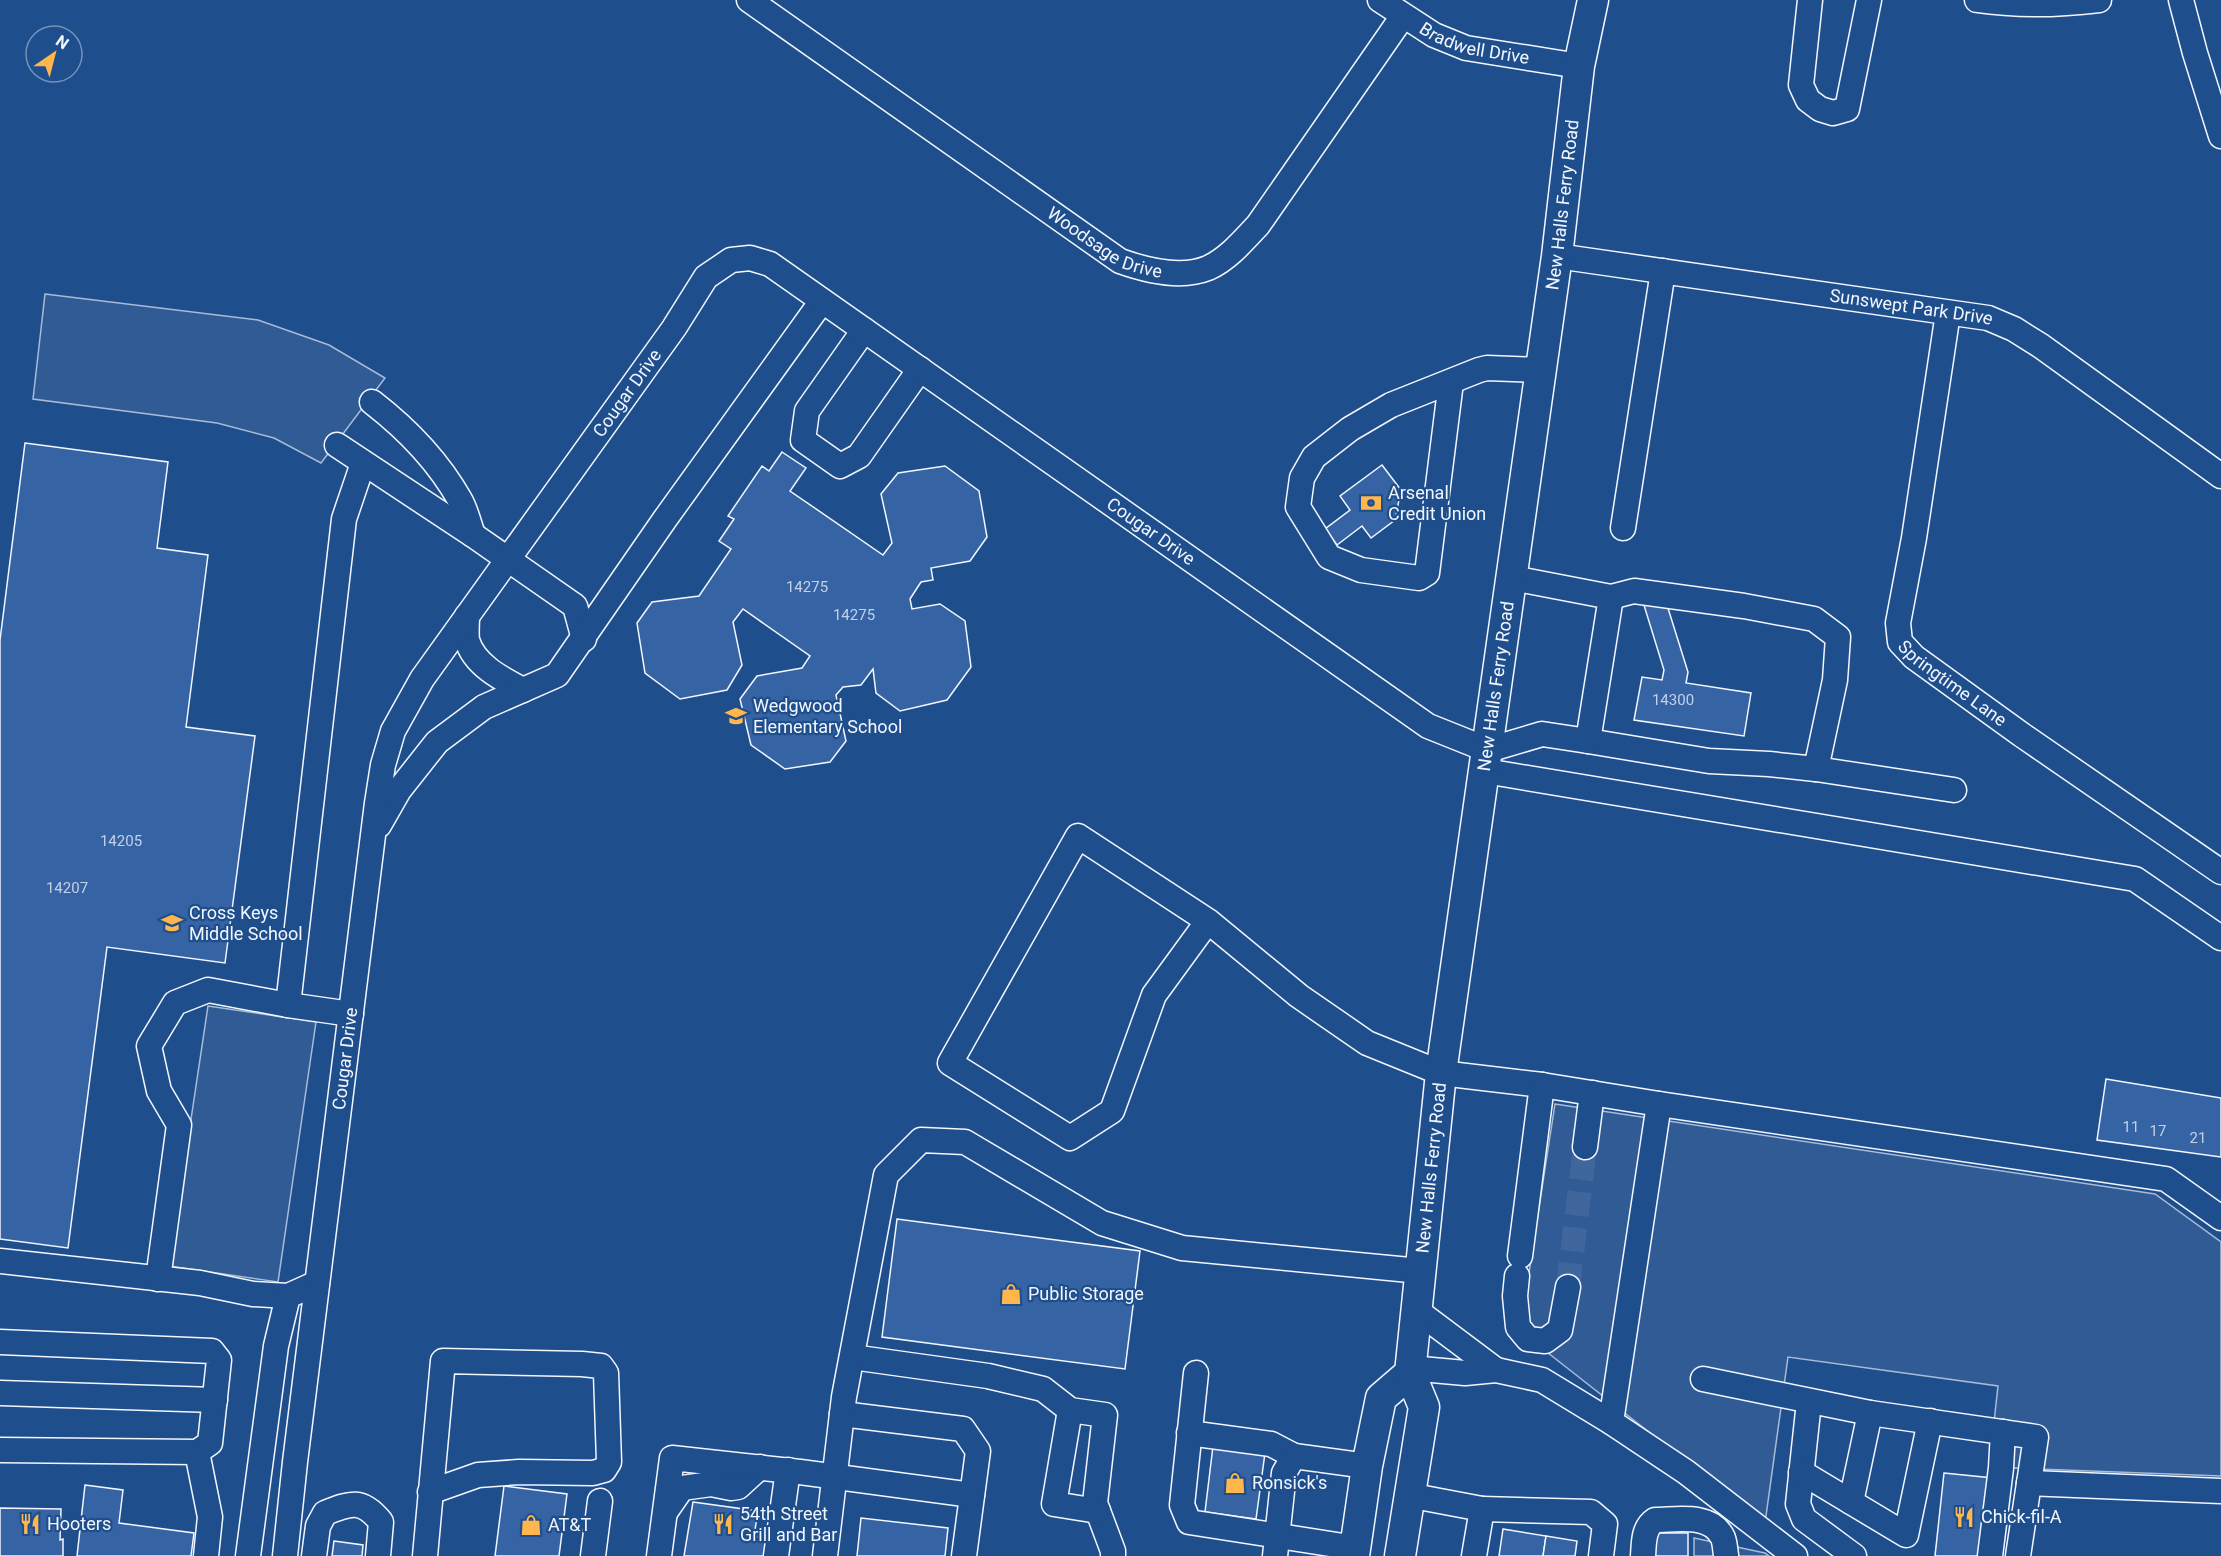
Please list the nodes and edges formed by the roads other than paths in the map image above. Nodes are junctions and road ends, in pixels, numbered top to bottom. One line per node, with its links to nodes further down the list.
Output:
1 (749, 0): 9 (street, Woodsage Drive)
2 (1380, 0): 9 (street, Bradwell Drive)
3 (1593, 0): 10 (main road, New Halls Ferry Road)
4 (1810, 0): 5 (street)
5 (1869, 0)
6 (1977, 0): 7 (street)
7 (2099, 0)
8 (2181, 0): 11 (street)
9 (1403, 16): 10 (street, Bradwell Drive)
10 (1579, 66): 12 (main road, New Halls Ferry Road)
11 (2221, 136)
12 (1557, 256): 13 (street, Sunswept Park Drive); 18 (main road, New Halls Ferry Road)
13 (1663, 271): 15 (street, Sunswept Park Drive); 24 (street)
14 (822, 301): 16 (street, Cougar Drive); 26 (street, Cougar Drive); 30 (street, Cougar Drive)
15 (1948, 313): 23 (street, Sunswept Park Drive); 37 (street, Springtime Lane)
16 (864, 330): 17 (street, Cougar Drive); 17 (street)
17 (920, 369): 33 (street, Cougar Drive)
18 (1541, 370): 19 (street); 27 (main road, New Halls Ferry Road)
19 (1451, 382): 19 (street)
20 (372, 402): 25 (street)
21 (337, 446): 22 (street)
22 (363, 462): 25 (street); 40 (street)
23 (2221, 476)
24 (1623, 528)
25 (473, 535): 26 (street)
26 (508, 560): 29 (street, Cougar Drive); 30 (street)
27 (1512, 578): 28 (street); 33 (main road, New Halls Ferry Road)
28 (1611, 597): 32 (street); 34 (street)
29 (467, 616): 31 (street); 36 (street, Cougar Drive)
30 (584, 639): 31 (street, Cougar Drive)
31 (523, 690): 36 (street, Cougar Drive)
32 (1588, 741): 33 (street); 34 (street)
33 (1486, 761): 39 (street, Cougar Drive); 42 (main road, New Halls Ferry Road)
34 (1816, 769): 35 (street)
35 (1954, 790)
36 (373, 835): 41 (street, Cougar Drive)
37 (2221, 872)
38 (1201, 917): 38 (street); 42 (street)
39 (2221, 938)
40 (288, 1005): 41 (street); 50 (street)
41 (351, 1014): 51 (street, Cougar Drive)
42 (1441, 1073): 43 (street); 49 (main road, New Halls Ferry Road)
43 (1542, 1085): 44 (street); 52 (street)
44 (1592, 1093): 45 (street); 46 (street)
45 (1659, 1104): 47 (street); 68 (street)
46 (1585, 1147)
47 (2221, 1218)
48 (0, 1261): 50 (street)
49 (1420, 1271): 54 (main road, New Halls Ferry Road); 56 (street)
50 (158, 1279): 53 (street)
51 (317, 1282): 53 (street); 91 (street, Cougar Drive)
52 (1568, 1287)
53 (288, 1296): 90 (street)
54 (1416, 1310): 57 (street); 58 (main road, New Halls Ferry Road)
55 (0, 1342): 62 (street)
56 (852, 1357): 64 (street); 66 (street)
57 (1496, 1370): 58 (street); 68 (street)
58 (1410, 1371): 74 (main road); 82 (main road, New Halls Ferry Road)
59 (1196, 1373): 70 (street)
60 (1703, 1379): 63 (street)
61 (0, 1393): 62 (street)
62 (214, 1400): 72 (street)
63 (1809, 1402): 65 (street); 76 (street)
64 (1070, 1410): 86 (street); 86 (street)
65 (1870, 1413): 67 (street); 84 (street)
66 (842, 1414): 77 (street); 81 (street)
67 (1930, 1421): 69 (street); 84 (street)
68 (1611, 1422): 106 (street)
69 (2003, 1432): 78 (street); 108 (street)
70 (1189, 1433): 73 (street); 87 (street)
71 (0, 1450): 72 (street)
72 (197, 1452): 89 (street)
73 (1294, 1456): 74 (street); 87 (street)
74 (1367, 1466): 88 (main road)
75 (788, 1470): 77 (street); 96 (street); 97 (street)
76 (1801, 1472): 84 (street); 107 (street)
77 (834, 1477): 81 (street); 98 (street)
78 (2029, 1483): 79 (street); 109 (street)
79 (2221, 1491)
80 (430, 1492): 80 (street); 94 (street)
81 (972, 1495): 99 (street)
82 (1408, 1495): 85 (street); 101 (main road, New Halls Ferry Road)
83 (600, 1501): 95 (street)
84 (1851, 1502)
85 (1482, 1509): 102 (street); 103 (street)
86 (1098, 1510): 100 (street)
87 (1276, 1545): 88 (street)
88 (1355, 1552)
89 (206, 1556)
90 (248, 1556)
91 (285, 1556)
92 (314, 1556): 93 (street)
93 (378, 1556)
94 (425, 1556)
95 (593, 1556)
96 (659, 1556)
97 (776, 1556)
98 (825, 1556)
99 (964, 1556)
100 (1113, 1556)
101 (1400, 1556)
102 (1474, 1556)
103 (1601, 1556)
104 (1643, 1556): 105 (street)
105 (1730, 1556)
106 (1795, 1556)
107 (1854, 1556)
108 (1990, 1556)
109 (2018, 1556)

